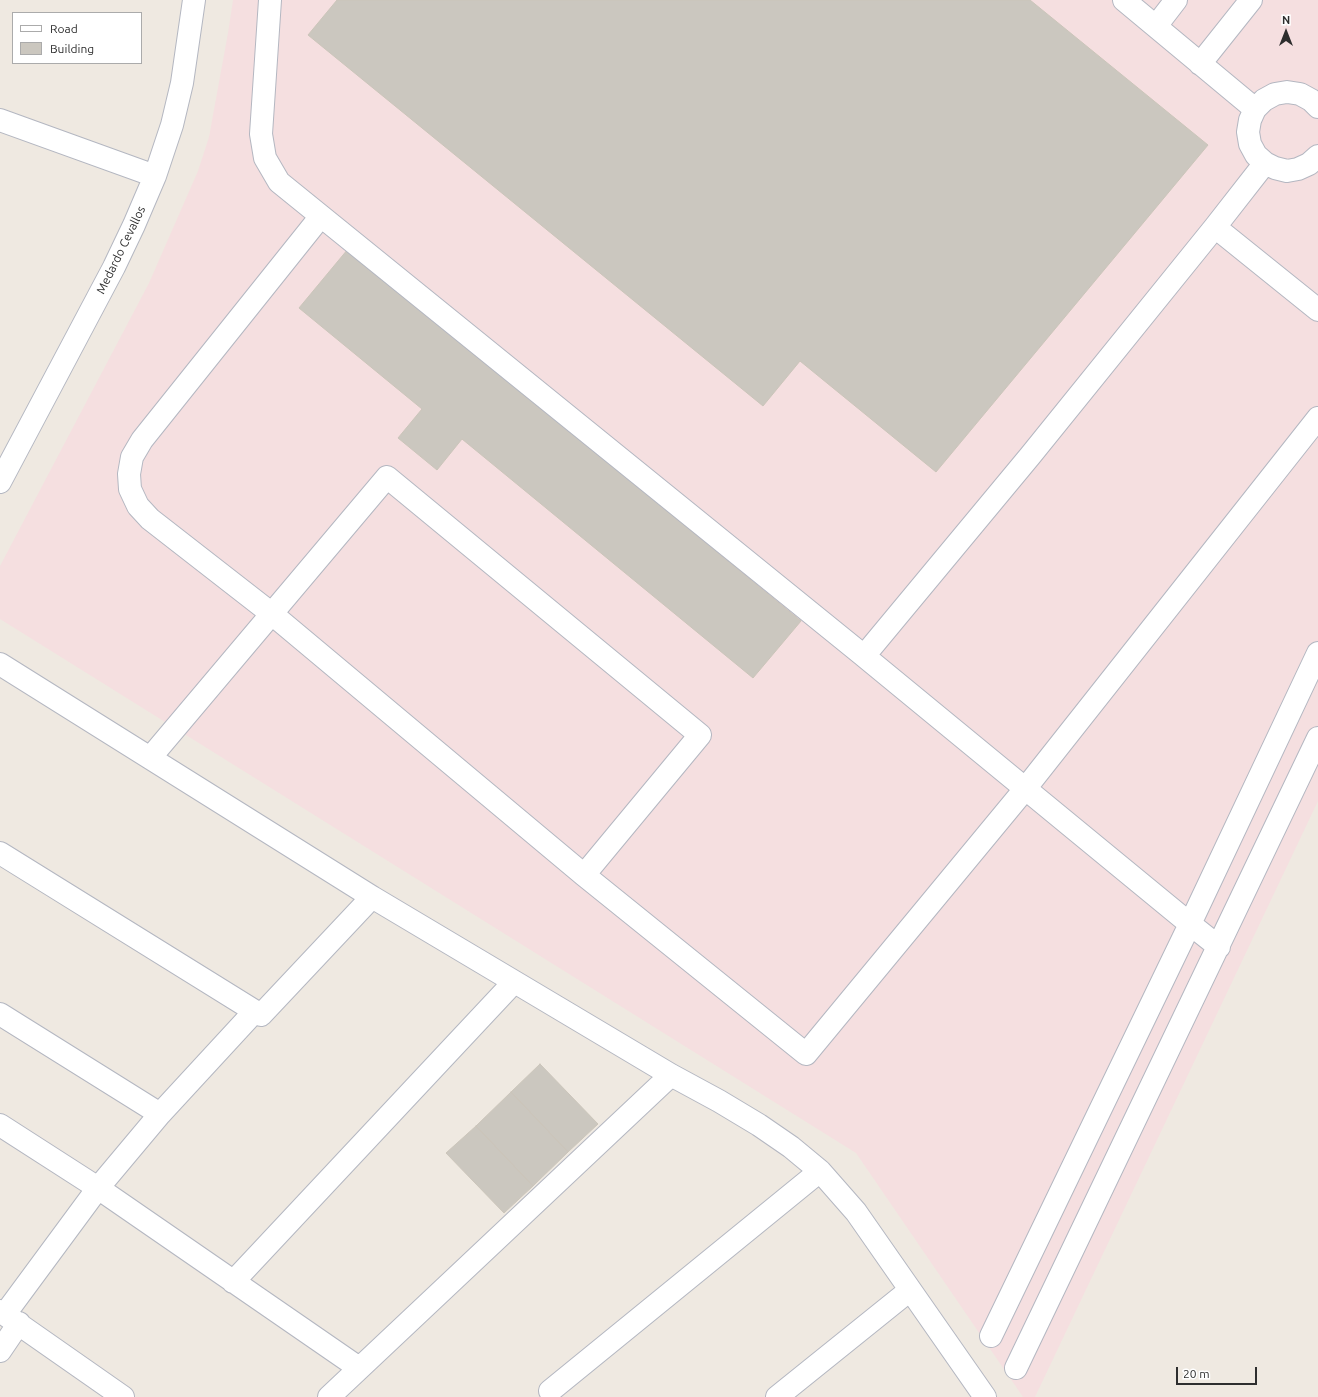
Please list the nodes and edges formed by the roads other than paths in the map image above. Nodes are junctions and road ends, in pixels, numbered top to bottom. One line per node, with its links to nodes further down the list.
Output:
1 (194, 0): 13 (street, Medardo Cevallos)
2 (270, 0): 14 (street)
3 (1124, 0): 6 (street)
4 (1176, 0): 6 (street)
5 (1251, 0): 7 (street)
6 (1156, 26): 7 (street)
7 (1200, 64): 9 (street)
8 (1318, 107): 9 (street)
9 (1255, 109): 12 (street)
10 (0, 120): 13 (street)
11 (1318, 156): 12 (street)
12 (1265, 163): 15 (street)
13 (154, 176): 18 (street, Medardo Cevallos)
14 (321, 216): 19 (street); 21 (street)
15 (1215, 227): 16 (street); 21 (street)
16 (1318, 310)
17 (1318, 418): 25 (street)
18 (0, 482)
19 (272, 614): 24 (street); 27 (street); 27 (street)
20 (1318, 653): 29 (street)
21 (864, 656): 25 (street)
22 (0, 664): 24 (street)
23 (1318, 738): 30 (street)
24 (150, 758): 28 (street)
25 (1025, 789): 27 (street); 29 (street)
26 (0, 853): 32 (street)
27 (584, 874)
28 (372, 897): 31 (street); 32 (street)
29 (1190, 924): 30 (street); 42 (street)
30 (1218, 946): 45 (street)
31 (514, 982): 34 (street); 39 (street)
32 (255, 1011): 35 (street)
33 (0, 1014): 35 (street)
34 (671, 1075): 37 (street); 44 (street)
35 (160, 1114): 38 (street)
36 (0, 1125): 38 (street)
37 (820, 1171): 40 (street); 46 (street)
38 (98, 1188): 39 (street); 41 (street)
39 (233, 1282): 44 (street)
40 (910, 1290): 49 (street); 50 (street)
41 (8, 1316): 43 (street); 47 (street)
42 (991, 1336)
43 (0, 1351)
44 (359, 1368): 48 (street)
45 (1016, 1368)
46 (550, 1391)
47 (123, 1397)
48 (329, 1397)
49 (777, 1397)
50 (985, 1397)

